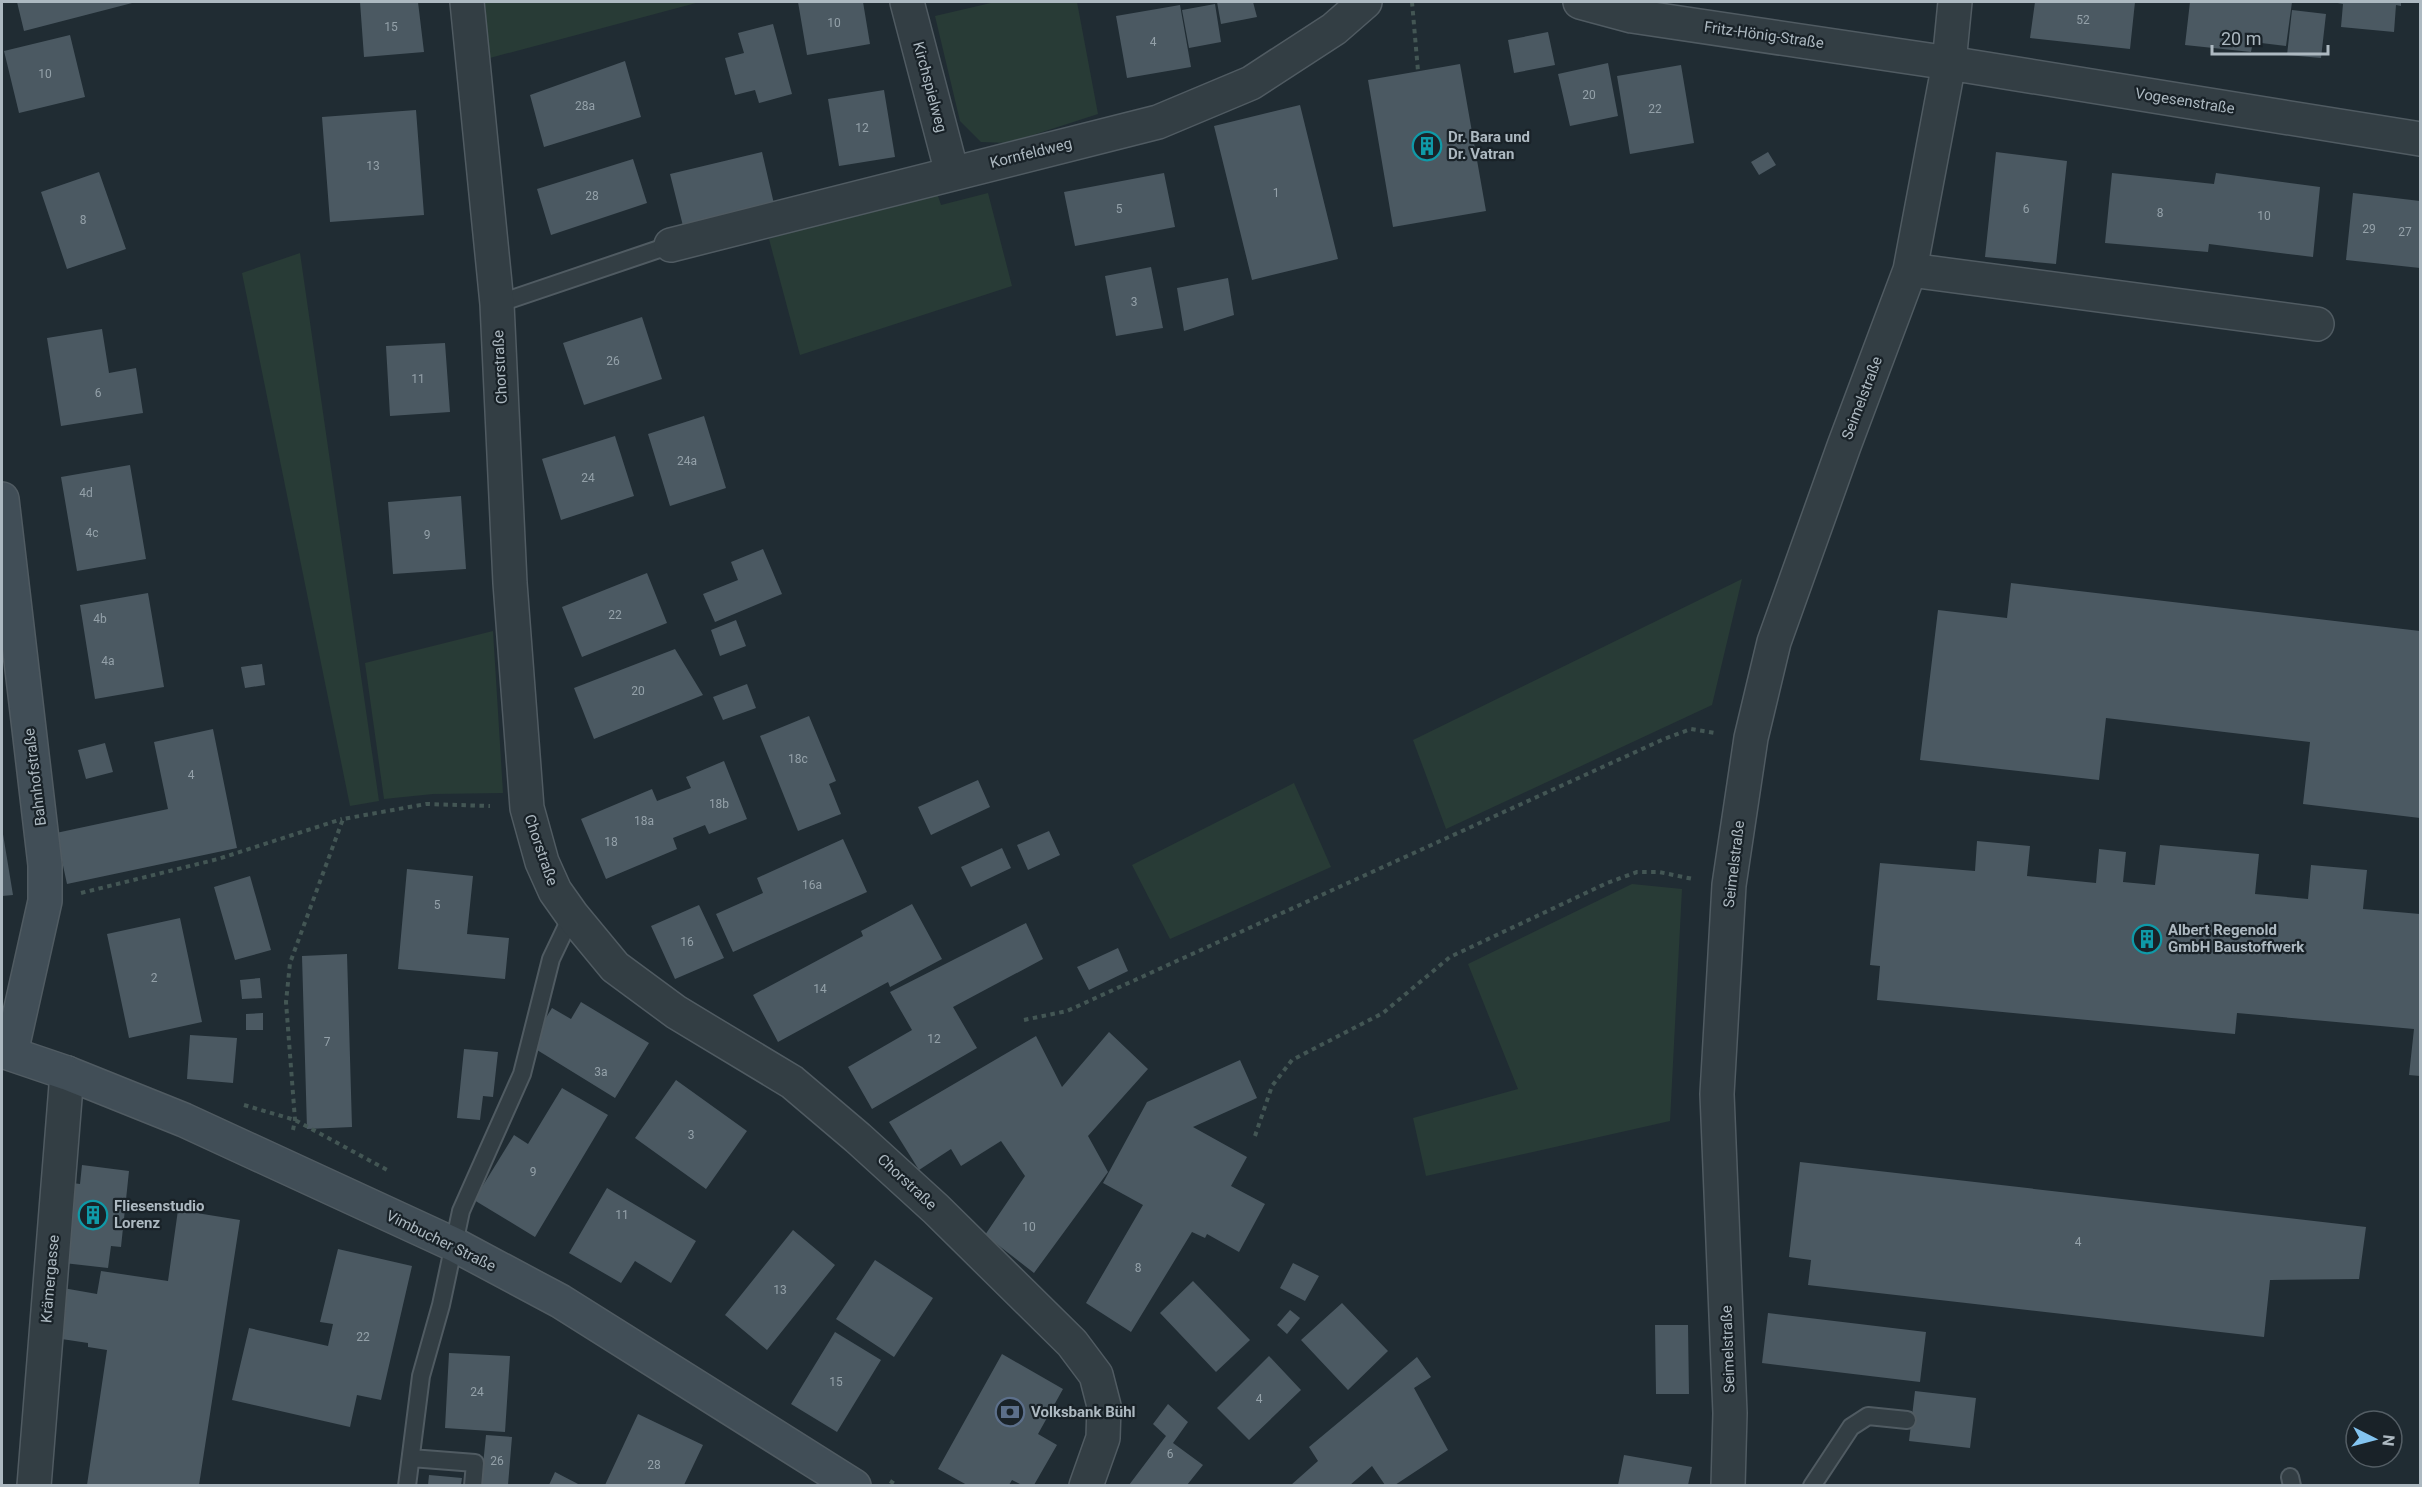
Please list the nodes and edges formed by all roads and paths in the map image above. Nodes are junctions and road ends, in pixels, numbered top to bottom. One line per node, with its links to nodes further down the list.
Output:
1 (467, 2): 14 (street, Chorstraße)
2 (907, 2): 11 (street, Kirchspielweg)
3 (1365, 2): 11 (street, Kornfeldweg)
4 (1412, 2): 9 (path)
5 (1580, 2): 7 (street, Fritz-Hönig-Straße)
6 (1955, 2): 8 (street, Seimelstraße)
7 (1632, 9): 8 (street, Fritz-Hönig-Straße)
8 (1949, 63): 10 (street, Vogesenstraße); 13 (street, Seimelstraße)
9 (1418, 71)
10 (2421, 139)
11 (952, 173): 12 (street, Kornfeldweg)
12 (671, 245): 14 (lane)
13 (1910, 270): 15 (street); 18 (street, Seimelstraße)
14 (497, 304): 19 (street, Chorstraße)
15 (2317, 324)
16 (2, 499): 17 (street, Bahnhofstraße)
17 (5, 551): 22 (street, Bahnhofstraße)
18 (1751, 738): 21 (street, Seimelstraße); 24 (path)
19 (527, 808): 20 (path); 23 (street, Chorstraße)
20 (343, 819): 22 (path); 28 (path)
21 (1729, 885): 27 (path); 37 (street, Seimelstraße)
22 (45, 902): 25 (street, Bahnhofstraße)
23 (572, 915): 29 (lane); 36 (street, Chorstraße)
24 (1024, 1020)
25 (6, 1052): 26 (street, Vimbucher Straße)
26 (67, 1073): 28 (street, Vimbucher Straße); 32 (street, Krämergasse)
27 (1255, 1136)
28 (284, 1166): 29 (street, Vimbucher Straße)
29 (455, 1245): 31 (lane); 35 (street, Vimbucher Straße)
30 (1907, 1420): 38 (lane)
31 (411, 1458): 33 (lane); 34 (lane)
32 (34, 1485)
33 (407, 1485)
34 (473, 1485)
35 (854, 1485)
36 (1086, 1485)
37 (1728, 1485)
38 (1812, 1485)

